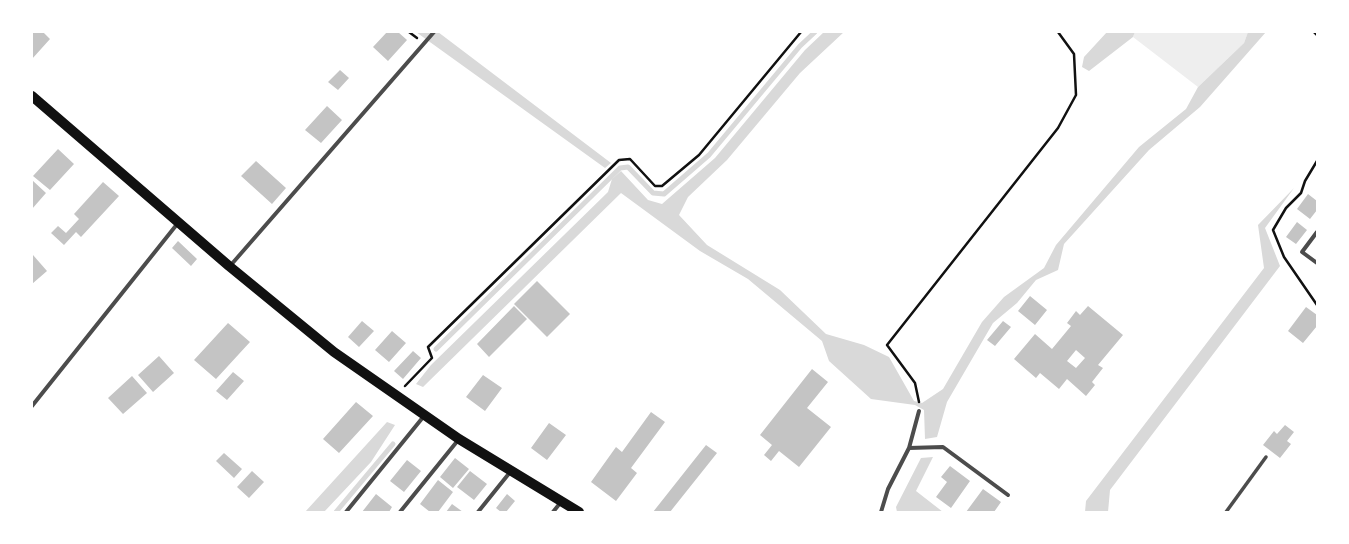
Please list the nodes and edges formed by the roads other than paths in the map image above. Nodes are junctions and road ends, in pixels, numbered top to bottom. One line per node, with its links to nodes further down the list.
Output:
1 (434, 32): 6 (street)
2 (32, 96): 3 (main road)
3 (179, 222): 6 (main road); 7 (street)
4 (1317, 232): 5 (street)
5 (1317, 263)
6 (229, 266): 9 (main road)
7 (32, 406)
8 (919, 412): 11 (street)
9 (425, 415): 10 (main road); 16 (street)
10 (459, 439): 13 (main road); 17 (street)
11 (909, 448): 14 (street); 21 (street)
12 (1266, 457): 22 (street)
13 (511, 471): 15 (main road); 18 (street)
14 (1008, 495)
15 (561, 501): 19 (street); 20 (main road)
16 (346, 512)
17 (400, 512)
18 (478, 512)
19 (553, 512)
20 (579, 512)
21 (880, 512)
22 (1226, 512)

